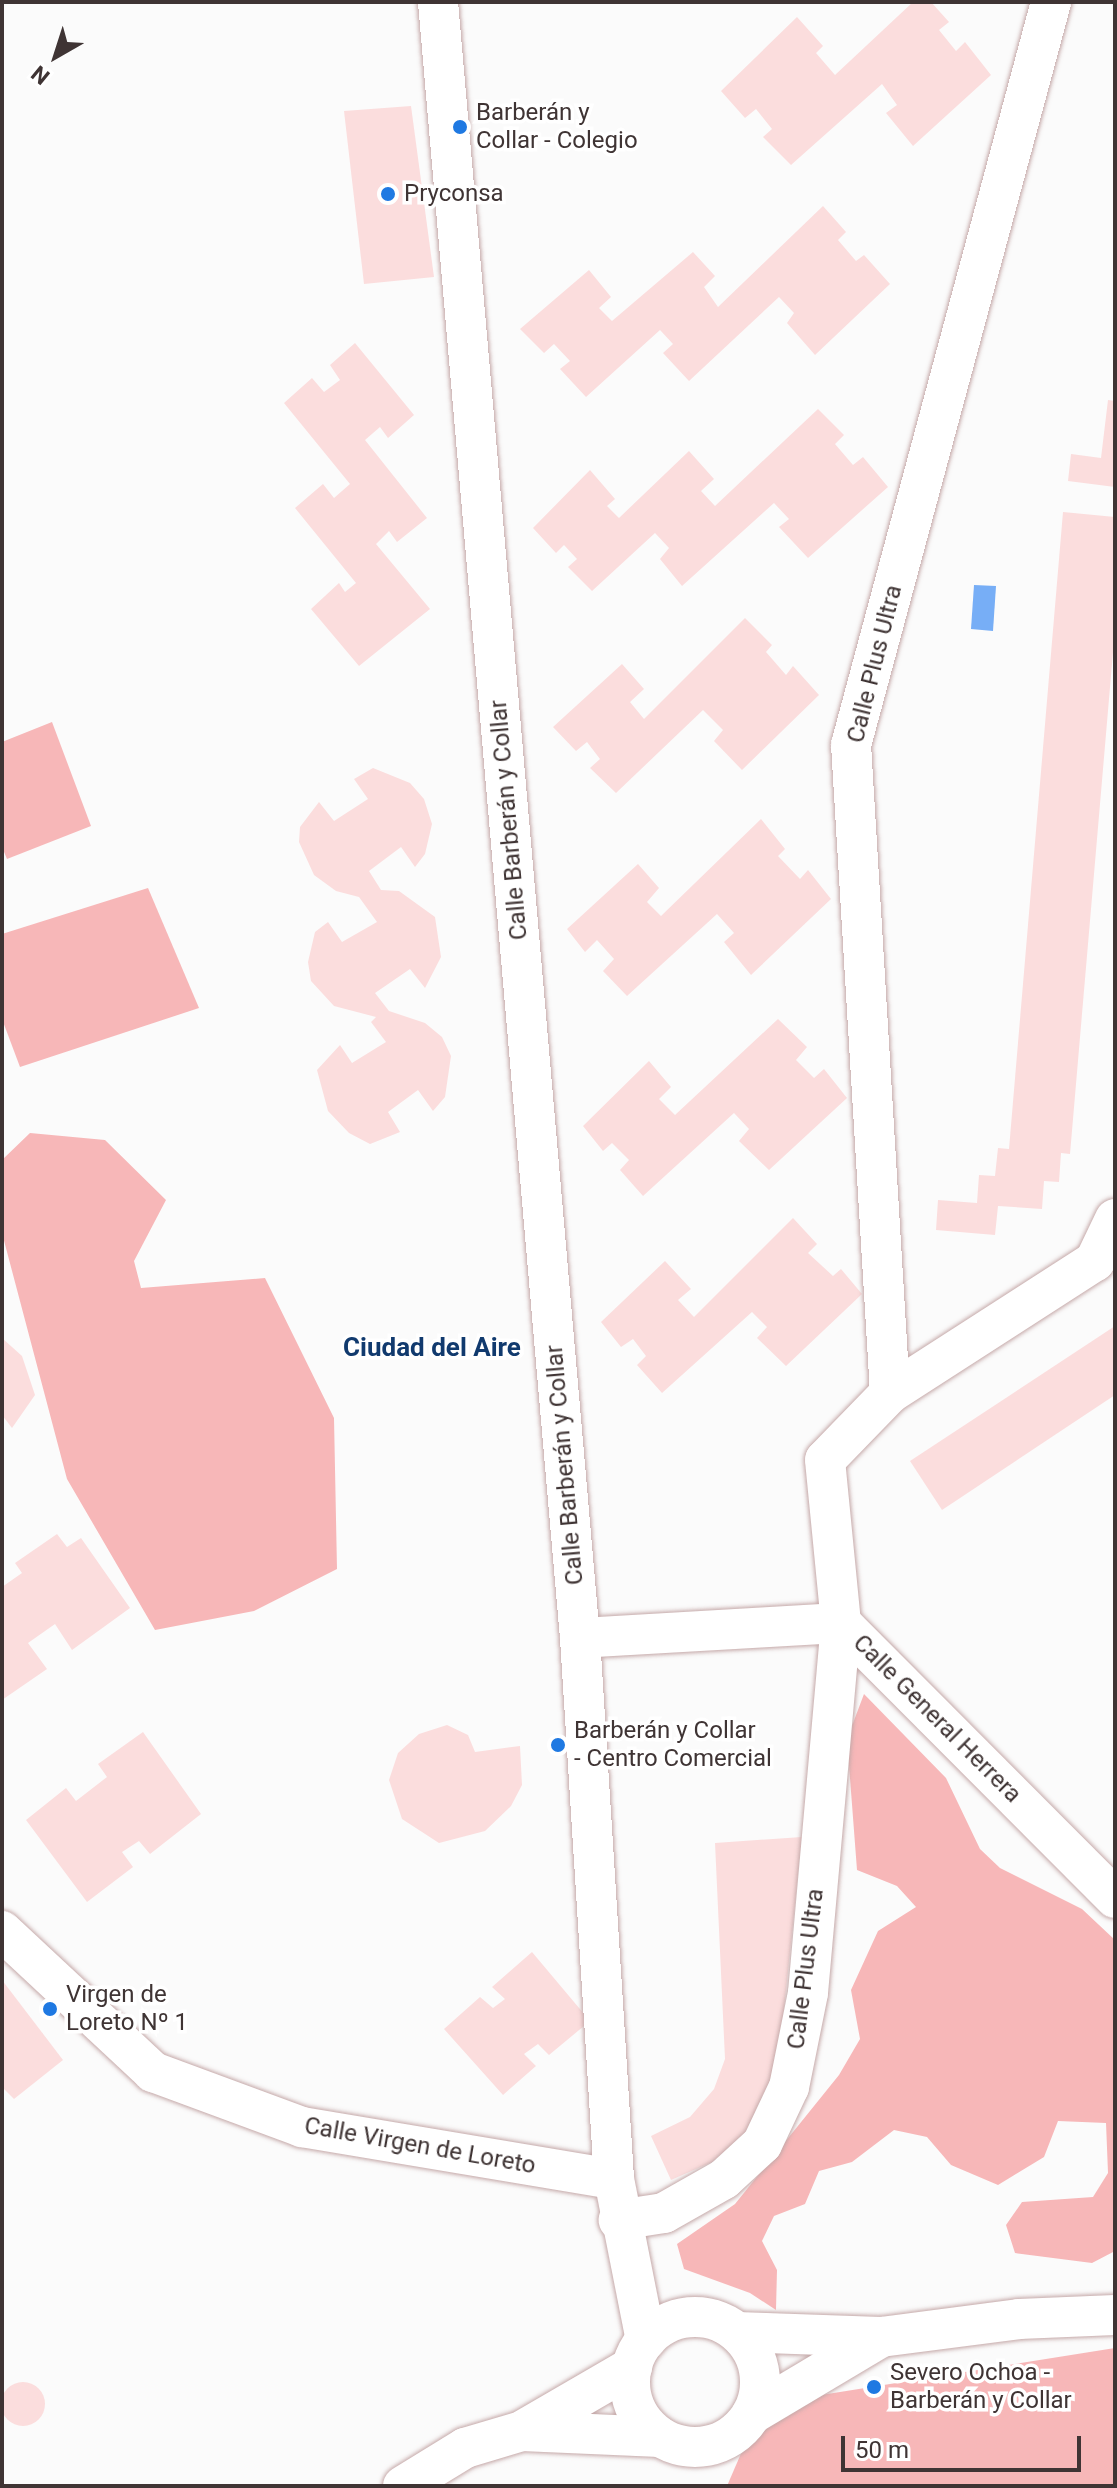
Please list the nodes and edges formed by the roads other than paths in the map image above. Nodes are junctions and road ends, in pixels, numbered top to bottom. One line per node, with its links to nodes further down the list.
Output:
1 (438, 2): 6 (street, Calle Barberán y Collar)
2 (1051, 2): 4 (street, Calle Plus Ultra)
3 (1115, 1219): 4 (street, Calle General Herrera)
4 (890, 1393): 5 (street, Calle General Herrera)
5 (841, 1623): 6 (street); 7 (street, Calle General Herrera); 10 (street, Calle Plus Ultra)
6 (580, 1638): 9 (street, Calle Barberán y Collar)
7 (1115, 1898)
8 (2, 1931): 9 (street, Calle Virgen de Loreto)
9 (614, 2179): 10 (street, Calle Barberán y Collar)
10 (619, 2220): 11 (street, Calle Barberán y Collar)
11 (631, 2258): 14 (street, Calle Barberán y Collar); 18 (street, Calle Barberán y Collar)
12 (1115, 2292): 15 (street)
13 (1115, 2315): 15 (street)
14 (690, 2318): 16 (street); 18 (street)
15 (1019, 2319): 17 (street)
16 (737, 2332): 17 (street); 19 (street)
17 (881, 2337): 19 (street)
18 (639, 2353): 20 (street); 21 (street)
19 (752, 2414): 21 (street)
20 (522, 2431): 21 (street); 22 (street)
21 (660, 2437)
22 (403, 2486)

